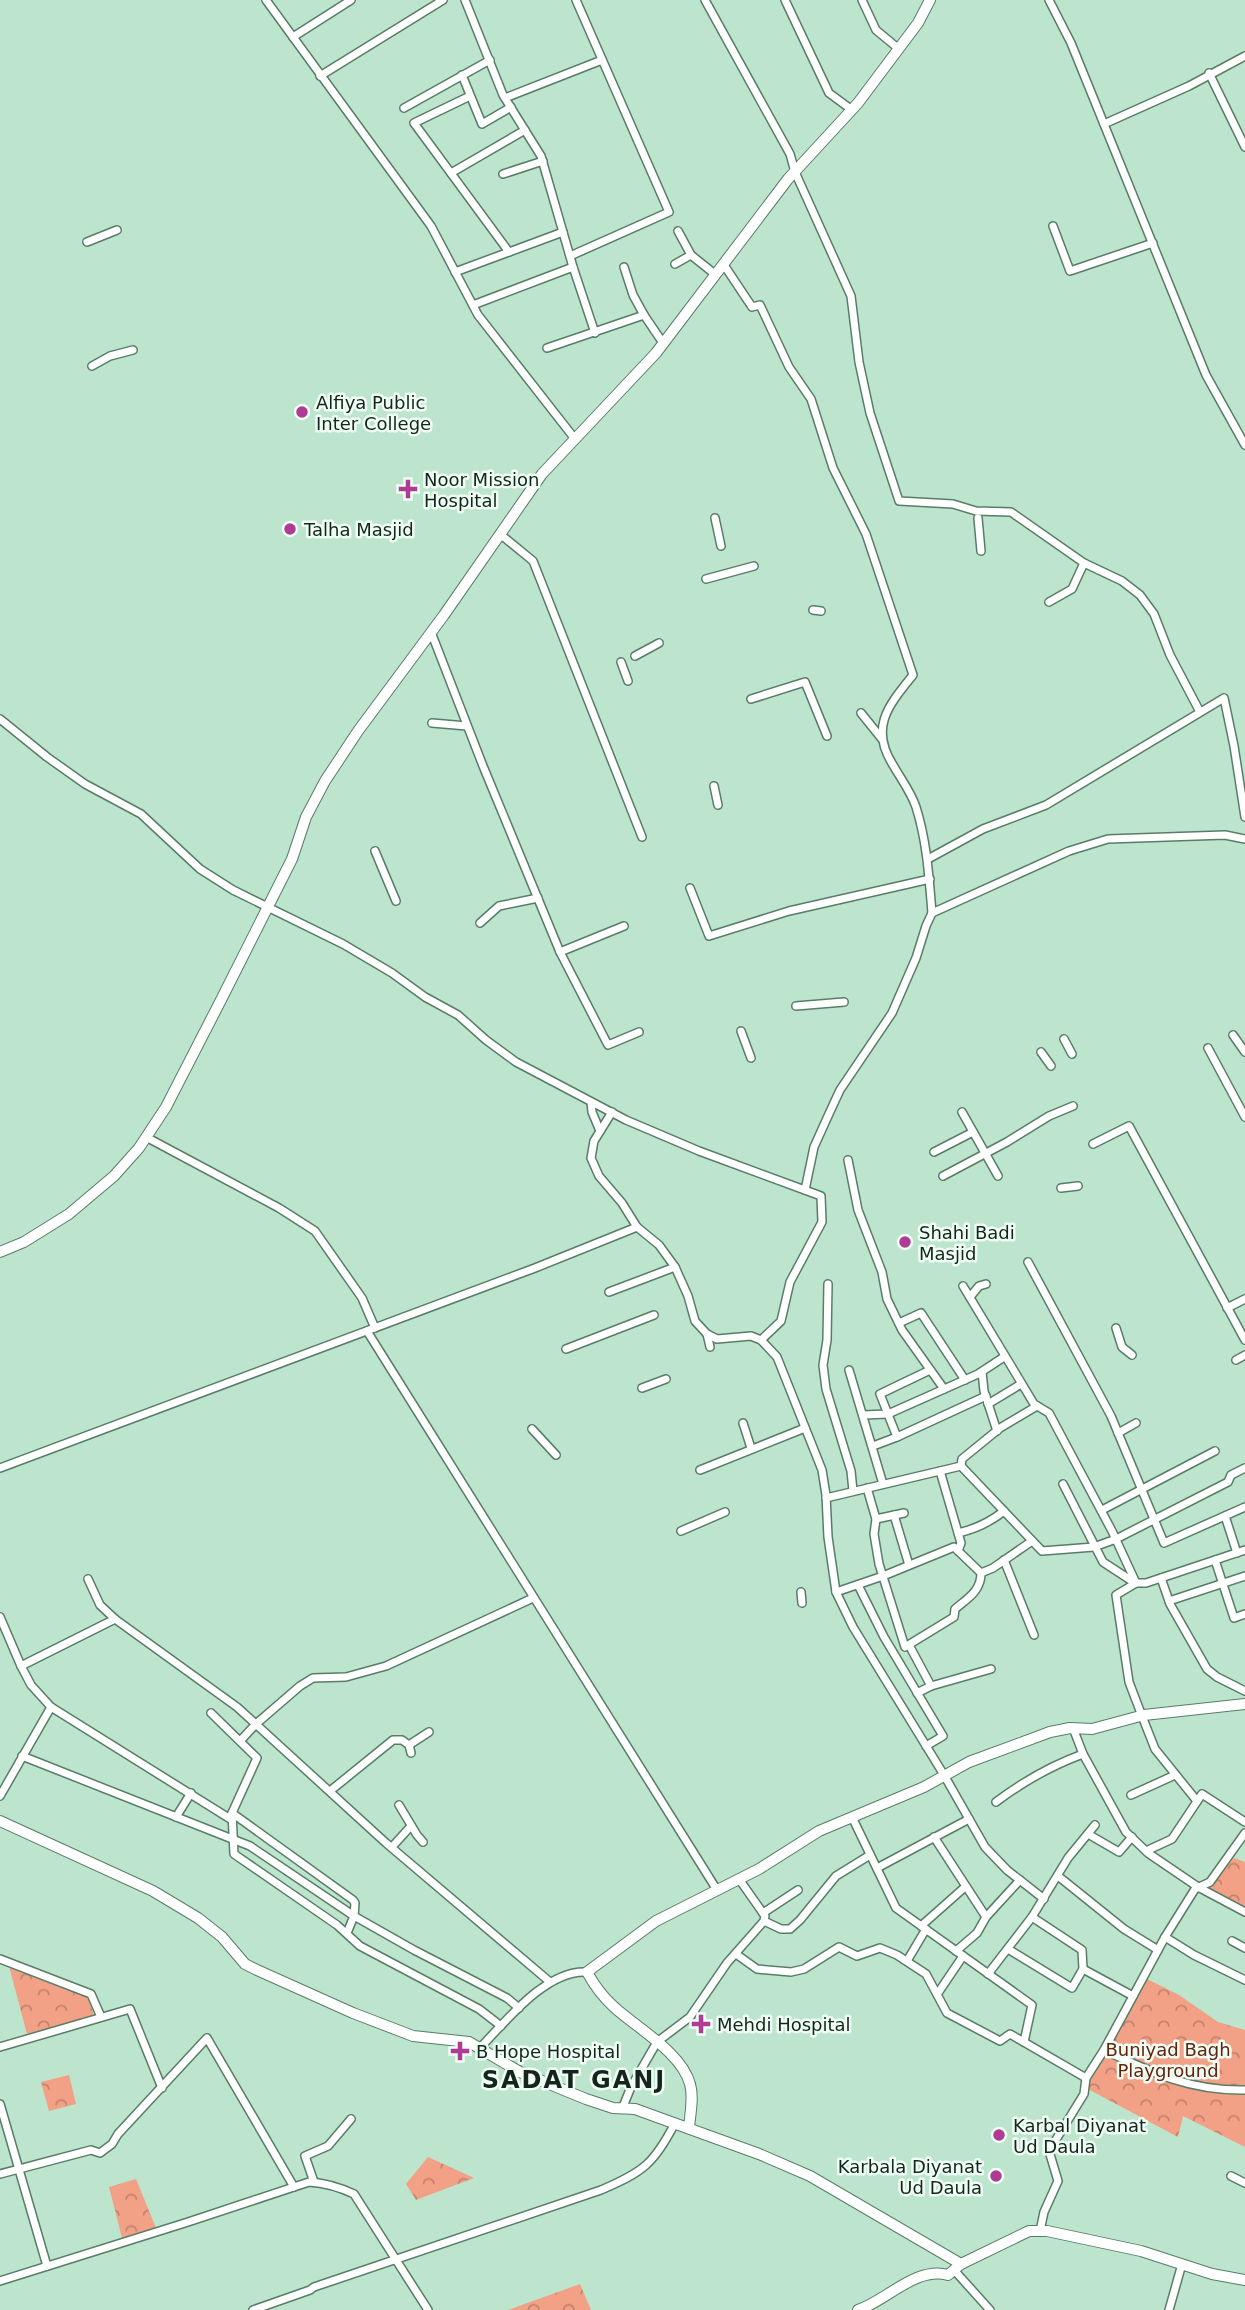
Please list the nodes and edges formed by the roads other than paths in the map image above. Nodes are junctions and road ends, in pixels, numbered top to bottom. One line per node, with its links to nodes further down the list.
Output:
1 (266, 0): 11 (street)
2 (351, 0): 11 (street)
3 (443, 0): 18 (street)
4 (466, 0): 15 (street)
5 (576, 0): 14 (street)
6 (705, 0): 28 (street)
7 (785, 0): 23 (street)
8 (862, 0): 12 (street)
9 (930, 0): 12 (street)
10 (1049, 0): 24 (street)
11 (293, 37): 18 (street)
12 (899, 49): 23 (street)
13 (1245, 56): 16 (street)
14 (602, 60): 20 (street); 39 (street)
15 (490, 61): 17 (street); 20 (street)
16 (1209, 73): 24 (street); 26 (street)
17 (462, 75): 19 (street); 21 (street)
18 (320, 76): 44 (street)
19 (470, 96): 22 (street); 29 (street)
20 (505, 98): 22 (street)
21 (404, 107)
22 (511, 107): 25 (street)
23 (852, 110): 28 (street)
24 (1104, 124): 36 (street)
25 (525, 130): 27 (street); 29 (street)
26 (1245, 147)
27 (543, 161): 30 (street); 34 (street)
28 (795, 172): 41 (street); 60 (street)
29 (451, 173): 37 (street)
30 (503, 174)
31 (1053, 226): 36 (street)
32 (117, 230): 35 (street)
33 (678, 231): 38 (street)
34 (563, 232): 37 (street); 39 (street)
35 (86, 242)
36 (1153, 243): 54 (street)
37 (509, 252): 44 (street)
38 (691, 255): 40 (street); 45 (street)
39 (570, 256): 42 (street)
40 (675, 264)
41 (723, 265): 45 (street); 76 (street)
42 (573, 267): 46 (street); 48 (street)
43 (624, 267): 47 (street)
44 (455, 272): 46 (street)
45 (716, 275): 49 (street)
46 (472, 305): 53 (street)
47 (644, 315): 48 (street); 49 (street)
48 (595, 333): 50 (street)
49 (663, 343): 53 (street)
50 (547, 348)
51 (134, 350): 52 (street)
52 (92, 366)
53 (575, 439): 57 (street)
54 (1245, 445)
55 (715, 518): 58 (street)
56 (978, 518): 59 (street)
57 (500, 534): 64 (street); 80 (street)
58 (721, 546)
59 (981, 551)
60 (1084, 563): 63 (street); 70 (street)
61 (754, 566): 62 (street)
62 (706, 579)
63 (1049, 602)
64 (431, 632): 74 (street); 88 (street)
65 (659, 643): 66 (street)
66 (635, 656)
67 (621, 662): 68 (street)
68 (628, 681)
69 (751, 699): 75 (street)
70 (1200, 712): 79 (street); 83 (street)
71 (861, 713): 76 (street)
72 (0, 719): 88 (street)
73 (432, 723): 74 (street)
74 (467, 726): 86 (street)
75 (827, 736)
76 (882, 739): 83 (street)
77 (714, 786): 78 (street)
78 (718, 805)
79 (1245, 817)
80 (642, 837)
81 (1245, 839): 89 (street)
82 (375, 851): 87 (street)
83 (928, 859): 84 (street)
84 (930, 879): 85 (street); 89 (street)
85 (690, 888)
86 (538, 898): 90 (street); 92 (street)
87 (396, 901)
88 (268, 906): 105 (street); 112 (street)
89 (932, 913): 121 (street)
90 (480, 923)
91 (624, 926): 92 (street)
92 (560, 951): 96 (street)
93 (844, 1002): 94 (street)
94 (796, 1006)
95 (741, 1031): 103 (street)
96 (639, 1032)
97 (1233, 1035): 101 (street)
98 (1063, 1039): 102 (street)
99 (1208, 1048): 109 (street)
100 (1041, 1052): 104 (street)
101 (1245, 1052)
102 (1072, 1055)
103 (751, 1058)
104 (1051, 1066)
105 (591, 1102): 107 (street); 110 (street)
106 (1073, 1106): 115 (street)
107 (612, 1112): 110 (street); 121 (street)
108 (962, 1112): 111 (street)
109 (1245, 1117)
110 (600, 1131): 122 (street)
111 (973, 1132): 114 (street); 115 (street)
112 (146, 1137): 123 (street); 136 (street)
113 (1093, 1144): 132 (street)
114 (934, 1152)
115 (984, 1153): 117 (street); 118 (street)
116 (848, 1160): 134 (street)
117 (943, 1176)
118 (998, 1176)
119 (1078, 1186): 120 (street)
120 (1061, 1188)
121 (805, 1190): 138 (street)
122 (637, 1227): 125 (street); 136 (street)
123 (0, 1252)
124 (1028, 1262): 163 (street)
125 (675, 1268): 129 (street); 137 (street)
126 (828, 1284): 178 (street)
127 (986, 1284): 130 (street)
128 (963, 1286): 130 (street)
129 (609, 1292)
130 (970, 1297): 144 (street)
131 (1245, 1299): 132 (street)
132 (1227, 1308): 139 (street)
133 (654, 1315): 141 (street)
134 (898, 1324): 147 (street); 150 (street)
135 (1116, 1328): 142 (street)
136 (371, 1330): 170 (street); 209 (street)
137 (707, 1334): 138 (street); 140 (street)
138 (761, 1340): 160 (street)
139 (1245, 1340)
140 (710, 1347)
141 (566, 1349)
142 (1132, 1355)
143 (1245, 1355): 145 (street)
144 (1004, 1357): 148 (street); 151 (street)
145 (1236, 1360)
146 (849, 1370): 157 (street)
147 (930, 1370): 153 (street); 156 (street)
148 (982, 1372): 150 (street); 154 (street)
149 (666, 1379): 152 (street)
150 (965, 1380): 153 (street)
151 (1021, 1384): 154 (street); 155 (street)
152 (642, 1388)
153 (944, 1389): 156 (street)
154 (987, 1400): 162 (street); 164 (street)
155 (1037, 1406): 162 (street); 181 (street)
156 (888, 1414): 157 (street); 164 (street)
157 (863, 1415): 165 (street)
158 (743, 1423): 166 (street)
159 (1136, 1423): 163 (street)
160 (805, 1428): 166 (street); 179 (street)
161 (532, 1429): 168 (street)
162 (997, 1431): 169 (street)
163 (1118, 1433): 177 (street)
164 (897, 1437): 165 (street)
165 (873, 1446): 174 (street)
166 (751, 1448): 172 (street)
167 (1215, 1451): 177 (street)
168 (556, 1455)
169 (961, 1466): 173 (street); 182 (street)
170 (0, 1468)
171 (1245, 1468): 188 (street)
172 (700, 1470)
173 (940, 1471): 174 (street); 190 (street)
174 (883, 1484): 176 (street)
175 (1063, 1484): 193 (street)
176 (867, 1488): 178 (street); 187 (street)
177 (1142, 1489): 181 (street); 188 (street)
178 (853, 1491): 179 (street)
179 (826, 1498): 208 (street)
180 (1245, 1507): 186 (street)
181 (1102, 1510): 191 (street)
182 (1004, 1511): 190 (street); 192 (street)
183 (725, 1512): 189 (street)
184 (904, 1513): 185 (street)
185 (894, 1515): 187 (street); 198 (street)
186 (1225, 1516): 188 (street); 195 (street)
187 (876, 1519): 200 (street)
188 (1155, 1520): 191 (street)
189 (681, 1531)
190 (958, 1533): 194 (street)
191 (1116, 1539): 193 (street); 204 (street)
192 (1032, 1541): 193 (street); 196 (street)
193 (1094, 1547): 204 (street)
194 (958, 1551): 198 (street); 199 (street)
195 (1241, 1552): 197 (street)
196 (1004, 1560): 199 (street); 215 (street)
197 (1215, 1560): 202 (street); 205 (street)
198 (909, 1565): 200 (street)
199 (981, 1573): 216 (street)
200 (883, 1576): 206 (street); 216 (street)
201 (1245, 1576): 205 (street)
202 (1161, 1578): 204 (street); 210 (street)
203 (88, 1579): 214 (street)
204 (1136, 1583): 225 (street)
205 (1223, 1583): 210 (street); 212 (street)
206 (858, 1585): 208 (street); 221 (street)
207 (801, 1592): 211 (street)
208 (836, 1592): 230 (street)
209 (533, 1598): 226 (street); 265 (street)
210 (1169, 1601): 220 (street)
211 (802, 1603)
212 (1245, 1614)
213 (0, 1617): 217 (street)
214 (115, 1619): 217 (street); 226 (street)
215 (1034, 1635)
216 (909, 1645): 219 (street)
217 (21, 1666): 223 (street)
218 (991, 1669): 219 (street)
219 (930, 1686): 221 (street)
220 (1245, 1691)
221 (917, 1693): 230 (street)
222 (1245, 1704): 225 (street)
223 (51, 1707): 232 (street); 236 (street)
224 (211, 1713): 229 (street)
225 (1142, 1716): 227 (street); 234 (street)
226 (256, 1724): 229 (street); 235 (street)
227 (1073, 1728): 231 (street); 233 (street)
228 (429, 1732): 235 (street)
229 (241, 1740): 242 (street)
230 (926, 1746): 233 (street)
231 (1083, 1754): 239 (street); 252 (street)
232 (22, 1756): 238 (street); 243 (street)
233 (944, 1775): 244 (street); 245 (street)
234 (1175, 1775): 237 (street); 240 (street)
235 (330, 1791): 256 (street)
236 (191, 1793): 242 (street); 243 (street)
237 (1131, 1795)
238 (0, 1797)
239 (996, 1801)
240 (1197, 1801): 247 (street); 257 (street)
241 (398, 1805): 249 (street)
242 (232, 1816): 254 (street); 269 (street)
243 (176, 1817): 254 (street)
244 (852, 1817): 258 (street); 261 (street)
245 (969, 1819): 251 (street); 262 (street)
246 (0, 1821): 297 (street)
247 (1245, 1822)
248 (1096, 1825): 250 (street)
249 (411, 1826): 255 (street); 256 (street)
250 (1088, 1834): 252 (street); 260 (street)
251 (934, 1837): 259 (street); 263 (street)
252 (1132, 1838): 257 (street)
253 (1244, 1838): 264 (street)
254 (233, 1840): 269 (street); 274 (street)
255 (424, 1842)
256 (392, 1847): 288 (street)
257 (1146, 1851): 264 (street)
258 (870, 1855): 259 (street); 270 (street)
259 (877, 1868): 273 (street)
260 (1058, 1876): 267 (street); 279 (street)
261 (739, 1879): 265 (street); 270 (street)
262 (1020, 1880): 267 (street); 271 (street)
263 (965, 1887): 271 (street); 273 (street)
264 (1198, 1887): 268 (street); 275 (street)
265 (717, 1890): 285 (street)
266 (798, 1890): 270 (street)
267 (1044, 1899): 272 (street)
268 (1245, 1912)
269 (354, 1916): 274 (street); 291 (street)
270 (763, 1917): 281 (street)
271 (986, 1917): 280 (street)
272 (1032, 1917): 278 (street); 284 (street)
273 (923, 1927): 280 (street); 283 (street)
274 (347, 1933): 293 (street)
275 (1165, 1937): 279 (street); 287 (street)
276 (1232, 1941): 277 (street)
277 (1245, 1948)
278 (1008, 1949): 284 (street); 286 (street)
279 (1158, 1950): 290 (street)
280 (960, 1953): 286 (street); 289 (street)
281 (736, 1954): 283 (street); 294 (street)
282 (0, 1959): 292 (street)
283 (907, 1961): 289 (street)
284 (1083, 1969): 290 (street)
285 (587, 1972): 288 (street); 294 (street)
286 (988, 1974): 295 (street)
287 (1245, 1980)
288 (550, 1982): 291 (street)
289 (938, 1993): 295 (street)
290 (1133, 1996): 298 (street)
291 (519, 2008): 293 (street)
292 (101, 2017): 296 (street); 300 (street)
293 (501, 2026): 297 (street)
294 (657, 2042): 303 (street); 306 (street)
295 (1024, 2042): 299 (street)
296 (0, 2047)
297 (480, 2048): 303 (street)
298 (1104, 2050): 299 (street); 301 (street)
299 (1086, 2078): 313 (street)
300 (162, 2088): 307 (street); 312 (street)
301 (1245, 2091)
302 (0, 2104): 307 (street)
303 (622, 2109): 305 (street)
304 (351, 2119): 310 (street)
305 (675, 2123): 306 (street); 314 (street)
306 (689, 2128): 317 (street)
307 (19, 2169): 308 (street); 316 (street)
308 (0, 2174)
309 (1231, 2176): 311 (street)
310 (314, 2182): 312 (street); 314 (street)
311 (1245, 2183)
312 (294, 2187): 316 (street)
313 (1040, 2231): 315 (street); 317 (street)
314 (397, 2260): 320 (street); 321 (street)
315 (1182, 2264): 318 (street); 324 (street)
316 (47, 2266): 319 (street)
317 (958, 2267): 322 (street); 323 (street)
318 (1245, 2280)
319 (0, 2281)
320 (253, 2310)
321 (428, 2310)
322 (858, 2310)
323 (990, 2310)
324 (1169, 2310)

